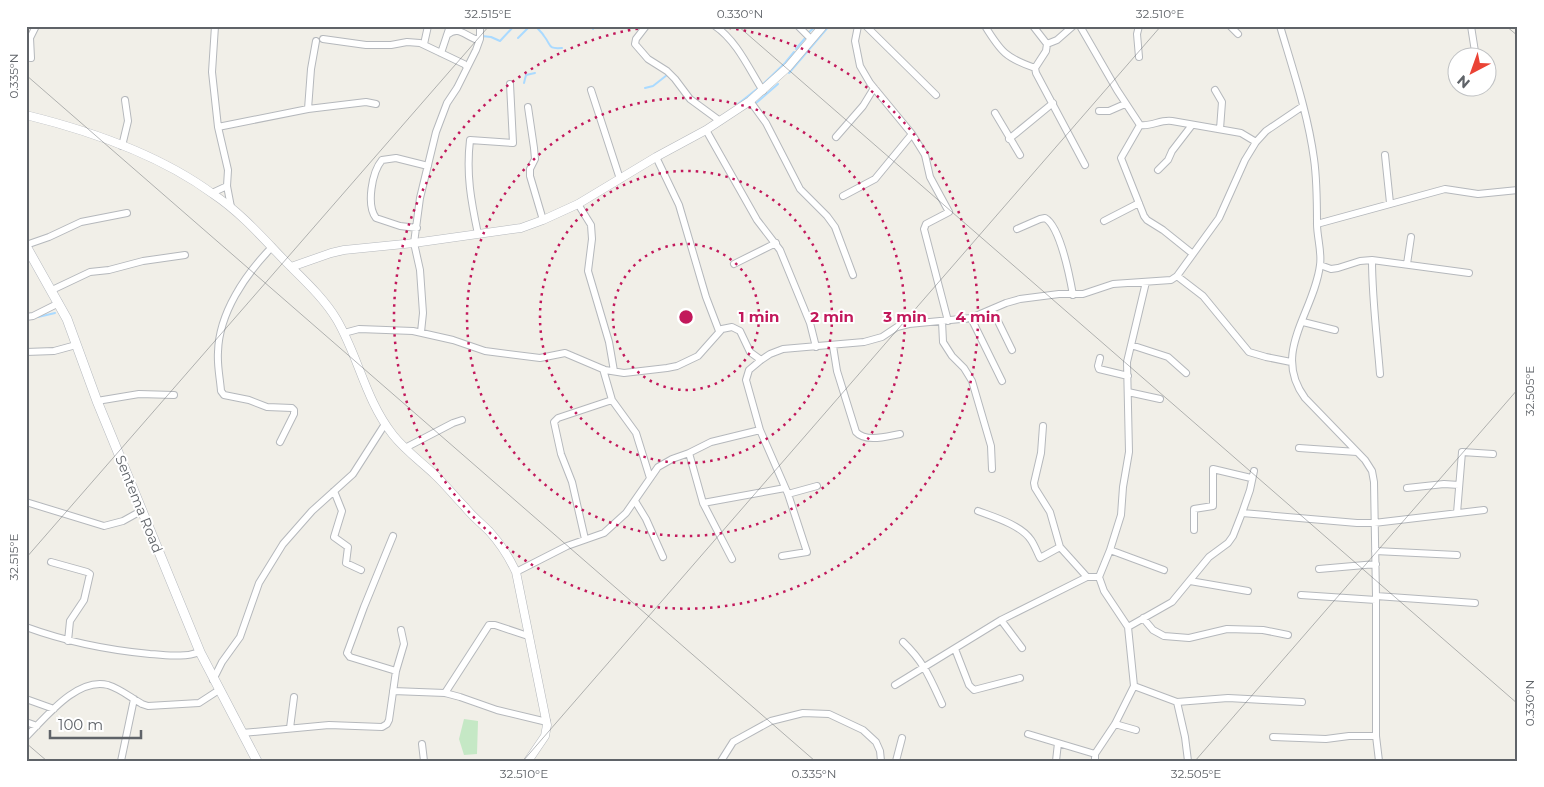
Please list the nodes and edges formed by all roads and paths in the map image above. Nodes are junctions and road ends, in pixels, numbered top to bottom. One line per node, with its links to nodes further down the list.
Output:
1 (36, 26): 29 (street)
2 (215, 26): 52 (street)
3 (428, 26): 24 (street)
4 (450, 26): 21 (street)
5 (480, 26): 22 (street)
6 (646, 26): 49 (street)
7 (715, 26): 36 (street)
8 (798, 26): 23 (street)
9 (823, 26): 23 (street)
10 (858, 26): 33 (street)
11 (866, 26): 37 (street)
12 (985, 26): 31 (street)
13 (1033, 26): 25 (street)
14 (1073, 26): 25 (street)
15 (1080, 26): 42 (street)
16 (1139, 26): 28 (street)
17 (1230, 26): 20 (street)
18 (1280, 26): 43 (street)
19 (1471, 26): 26 (street)
20 (1238, 34)
21 (447, 35): 22 (street); 27 (street)
22 (480, 37): 30 (street)
23 (811, 39): 36 (street)
24 (424, 44): 27 (street); 45 (street)
25 (1046, 44): 31 (street)
26 (1474, 48)
27 (441, 53): 30 (street)
28 (1138, 57)
29 (31, 58)
30 (467, 67): 64 (street)
31 (1034, 68): 40 (street)
32 (510, 84): 81 (street)
33 (874, 88): 55 (street); 56 (street)
34 (591, 90): 66 (street)
35 (1215, 90): 53 (street)
36 (763, 91): 39 (street)
37 (936, 95)
38 (125, 100): 59 (street)
39 (750, 101): 49 (street); 95 (street)
40 (1053, 103): 57 (street); 63 (street)
41 (376, 104): 45 (street)
42 (1126, 104): 46 (street); 50 (street)
43 (1303, 106): 58 (street); 78 (street)
44 (528, 107): 76 (street)
45 (308, 109): 52 (street)
46 (1098, 111)
47 (995, 113): 57 (street)
48 (26, 115): 59 (street)
49 (720, 121): 54 (street)
50 (1140, 125): 51 (street); 73 (street)
51 (1192, 125): 53 (street); 65 (street)
52 (218, 127): 67 (street)
53 (1220, 129): 58 (street)
54 (706, 130): 62 (street); 84 (street)
55 (912, 134): 70 (street); 104 (street)
56 (836, 136)
57 (1009, 139): 60 (street)
58 (1256, 142): 87 (street)
59 (122, 146): 69 (street)
60 (1020, 155)
61 (1385, 156): 71 (street)
62 (656, 157): 66 (street); 107 (street)
63 (1085, 165)
64 (428, 166): 79 (street); 79 (street)
65 (1158, 170)
66 (620, 179): 72 (street)
67 (227, 186): 69 (street); 74 (street)
68 (1518, 190): 71 (street)
69 (212, 193): 74 (street)
70 (843, 196)
71 (1390, 203): 78 (street)
72 (578, 204): 76 (street); 120 (street)
73 (1139, 204): 77 (street); 87 (street)
74 (230, 207): 86 (street)
75 (127, 213): 85 (street)
76 (543, 220): 81 (street)
77 (1104, 221)
78 (1317, 224): 92 (street)
79 (417, 228): 83 (street)
80 (1017, 229): 99 (street)
81 (478, 234): 83 (street)
82 (1411, 236): 91 (street)
83 (414, 243): 93 (street); 108 (street)
84 (776, 243): 90 (street); 113 (street)
85 (26, 245): 98 (main road, Sentema Road)
86 (272, 247): 93 (street); 135 (street)
87 (1193, 254): 96 (street)
88 (185, 255): 98 (street)
89 (1372, 260): 91 (street); 92 (street); 122 (street)
90 (734, 264)
91 (1407, 264): 94 (street)
92 (1320, 265): 105 (street)
93 (291, 267): 109 (street)
94 (1469, 273)
95 (853, 275)
96 (1177, 276): 97 (street); 118 (street)
97 (1146, 282): 99 (street); 111 (street)
98 (52, 290): 100 (main road, Sentema Road)
99 (1073, 295): 101 (street)
100 (59, 303): 102 (street); 110 (main road, Sentema Road)
101 (992, 309): 103 (street); 114 (street)
102 (26, 316)
103 (971, 318): 104 (street); 124 (street)
104 (945, 321): 112 (street); 141 (street)
105 (1303, 322): 106 (street); 118 (street)
106 (1335, 330)
107 (719, 331): 117 (street); 120 (street)
108 (421, 332): 109 (street); 119 (street)
109 (344, 333): 131 (street)
110 (76, 345): 115 (street); 129 (main road, Sentema Road)
111 (1131, 345): 121 (street); 123 (street)
112 (833, 346): 113 (street); 134 (street)
113 (816, 347): 117 (street)
114 (1012, 350)
115 (26, 352)
116 (1100, 358): 123 (street)
117 (761, 360): 133 (street)
118 (1291, 362): 138 (street)
119 (603, 369): 120 (street); 127 (street)
120 (614, 371)
121 (1186, 373)
122 (1380, 374)
123 (1128, 376): 125 (street)
124 (1002, 381)
125 (1128, 392): 128 (street); 161 (street)
126 (174, 395): 129 (street)
127 (612, 400): 142 (street); 159 (street)
128 (1160, 400)
129 (97, 401): 152 (main road, Sentema Road)
130 (462, 420): 136 (street)
131 (385, 424): 136 (street); 146 (street)
132 (1043, 426): 160 (street)
133 (760, 430): 139 (street); 147 (street)
134 (900, 434)
135 (280, 442)
136 (404, 448): 172 (street)
137 (1299, 448): 138 (street)
138 (1357, 452): 156 (street)
139 (689, 453): 142 (street); 150 (street)
140 (1493, 454): 143 (street)
141 (992, 469)
142 (650, 478): 149 (street)
143 (1459, 485): 145 (street); 155 (street)
144 (818, 486): 147 (street)
145 (1407, 488)
146 (334, 491): 170 (street); 195 (street)
147 (786, 491): 150 (street); 164 (street)
148 (26, 502): 152 (street)
149 (635, 502): 159 (street); 165 (street)
150 (703, 503): 166 (street)
151 (1484, 510): 155 (street)
152 (141, 511): 191 (main road, Sentema Road)
153 (978, 511): 160 (street)
154 (1242, 513): 156 (street); 157 (street); 175 (street)
155 (1457, 513): 156 (street)
156 (1374, 523): 162 (street)
157 (1194, 530)
158 (393, 536): 193 (street)
159 (585, 539): 172 (street)
160 (1060, 547): 173 (street)
161 (1110, 550): 171 (street); 174 (street)
162 (1375, 551): 163 (street); 168 (street)
163 (1457, 554)
164 (782, 556)
165 (664, 557)
166 (732, 559)
167 (51, 562): 187 (street)
168 (1376, 564): 169 (street); 178 (street)
169 (1319, 569)
170 (361, 570)
171 (1164, 570)
172 (516, 572): 186 (street)
173 (1087, 577): 174 (street); 181 (street)
174 (1099, 577): 183 (street)
175 (1190, 581): 176 (street); 180 (street)
176 (1248, 591)
177 (1301, 595): 178 (street)
178 (1376, 598): 179 (street); 217 (street)
179 (1475, 603)
180 (1143, 618): 183 (street); 185 (street)
181 (1001, 620): 189 (street); 190 (street)
182 (26, 627): 187 (street)
183 (1128, 627): 197 (street)
184 (401, 630): 193 (street)
185 (1288, 635)
186 (528, 636): 200 (street); 209 (street)
187 (68, 641): 191 (street)
188 (903, 642): 192 (street)
189 (1022, 648)
190 (955, 650): 192 (street); 194 (street)
191 (200, 652): 195 (main road, Sentema Road)
192 (924, 666): 196 (street); 206 (street)
193 (396, 671): 199 (street)
194 (1020, 678)
195 (213, 680): 198 (main road, Sentema Road)
196 (895, 685)
197 (1134, 686): 204 (street); 210 (street)
198 (219, 690): 203 (street); 214 (main road, Sentema Road)
199 (393, 691): 200 (street); 212 (street)
200 (445, 693): 209 (street)
201 (294, 697): 212 (street)
202 (26, 699): 207 (street)
203 (134, 699): 207 (street); 223 (street)
204 (1177, 702): 205 (street); 231 (street)
205 (1302, 702)
206 (942, 704)
207 (54, 709): 211 (street)
208 (26, 722): 211 (street)
209 (547, 722): 226 (street)
210 (1115, 724): 213 (street); 222 (street)
211 (37, 726): 218 (street)
212 (290, 728): 214 (street)
213 (1136, 730)
214 (242, 733): 224 (main road, Sentema Road)
215 (1028, 734): 220 (street)
216 (1273, 736): 217 (street)
217 (1376, 736): 232 (street)
218 (26, 737)
219 (902, 738): 229 (street)
220 (1058, 743): 222 (street); 230 (street)
221 (422, 744): 225 (street)
222 (1095, 757)
223 (121, 761)
224 (257, 761)
225 (424, 761)
226 (528, 761)
227 (721, 761): 228 (street)
228 (881, 761)
229 (896, 761)
230 (1056, 761)
231 (1188, 761)
232 (1379, 761)

